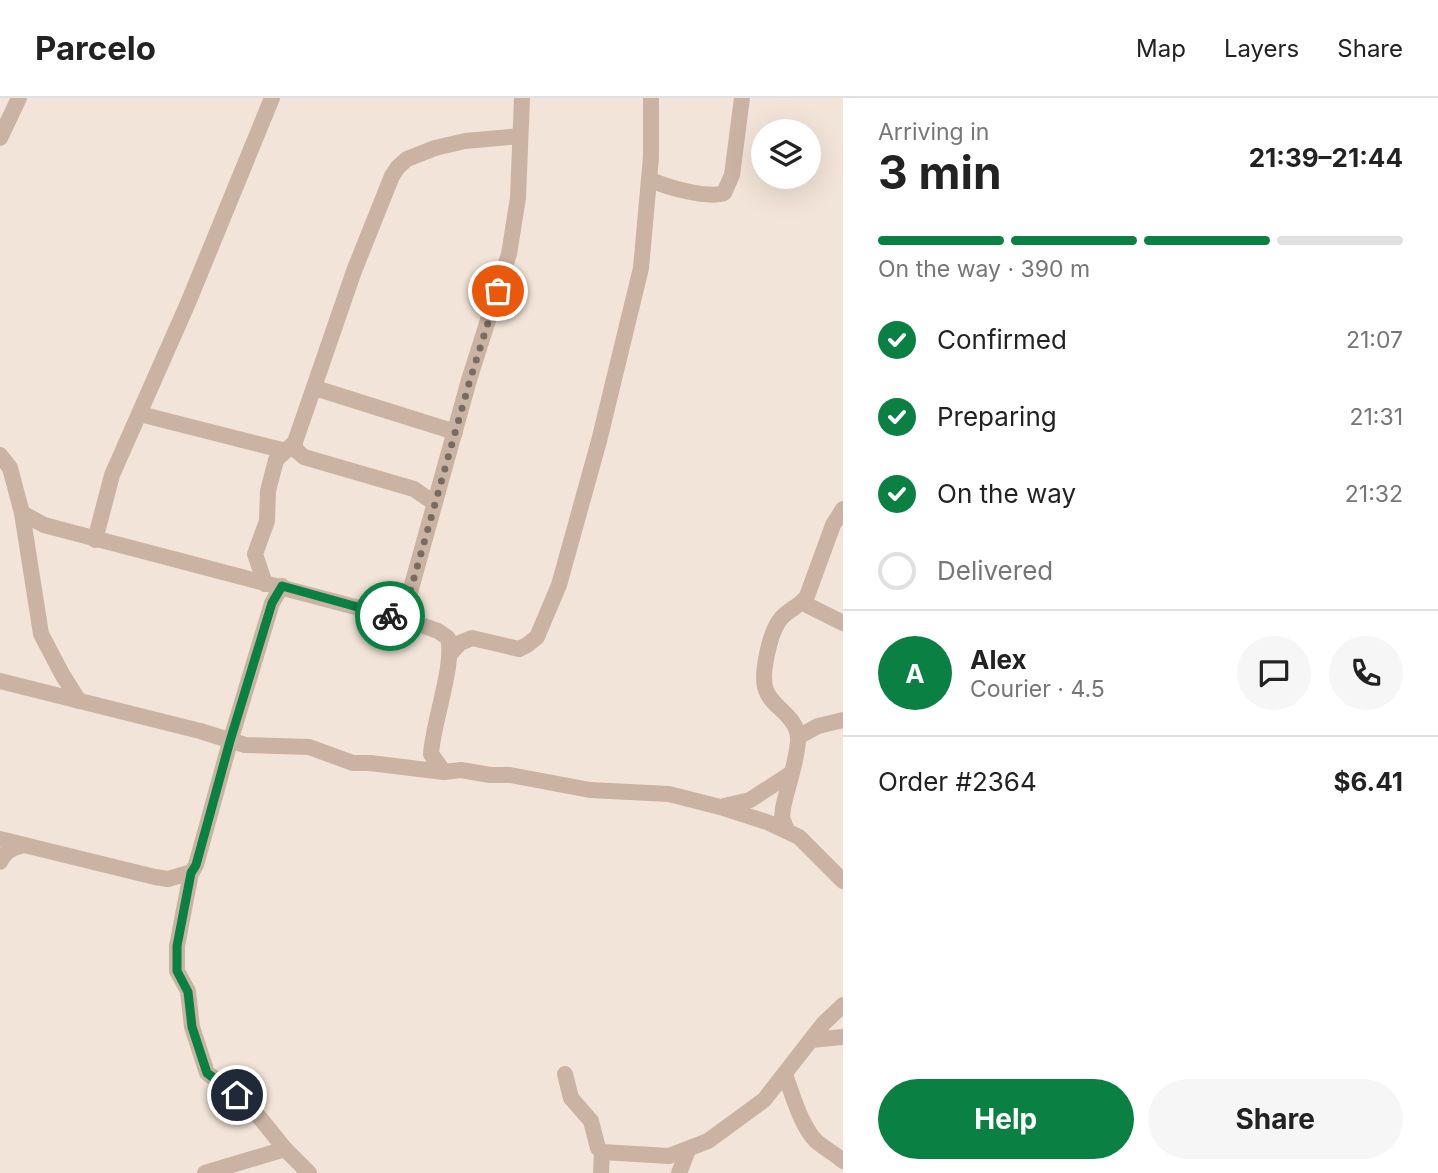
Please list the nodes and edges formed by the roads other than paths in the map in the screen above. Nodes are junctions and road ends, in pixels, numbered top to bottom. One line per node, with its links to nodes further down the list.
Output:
1 (19, 98): 6 (street)
2 (272, 98): 11 (street)
3 (522, 98): 7 (street)
4 (651, 98): 9 (street)
5 (742, 98): 9 (street)
6 (5, 112): 8 (street)
7 (520, 136): 10 (street); 12 (street)
8 (0, 138)
9 (649, 179): 24 (street)
10 (315, 388): 12 (street); 13 (street)
11 (140, 414): 13 (street); 18 (street)
12 (455, 432): 15 (street)
13 (290, 447): 15 (street); 19 (street)
14 (0, 454): 16 (street)
15 (434, 503): 22 (street)
16 (22, 513): 18 (street); 26 (street)
17 (841, 516): 21 (street)
18 (95, 540): 19 (street)
19 (265, 584): 20 (street)
20 (282, 586): 22 (street); 29 (street)
21 (803, 603): 23 (street); 28 (street)
22 (416, 623): 24 (street)
23 (843, 623)
24 (450, 654): 30 (street)
25 (0, 681): 26 (street)
26 (79, 701): 29 (street)
27 (843, 720): 28 (street)
28 (798, 737): 31 (street)
29 (230, 741): 30 (street); 37 (street)
30 (444, 772): 32 (street)
31 (790, 774): 32 (street); 33 (street)
32 (720, 807): 33 (street)
33 (787, 830): 38 (street)
34 (0, 839): 35 (street)
35 (25, 845): 36 (street); 37 (street)
36 (0, 862)
37 (191, 873): 44 (street)
38 (843, 881)
39 (843, 1006): 41 (street)
40 (843, 1037): 41 (street)
41 (811, 1040): 43 (street)
42 (565, 1074): 46 (street)
43 (785, 1075): 45 (street); 47 (street)
44 (285, 1149): 48 (street); 49 (street)
45 (688, 1150): 46 (street); 51 (street)
46 (602, 1152): 50 (street)
47 (843, 1161)
48 (205, 1173)
49 (309, 1173)
50 (601, 1173)
51 (679, 1173)

